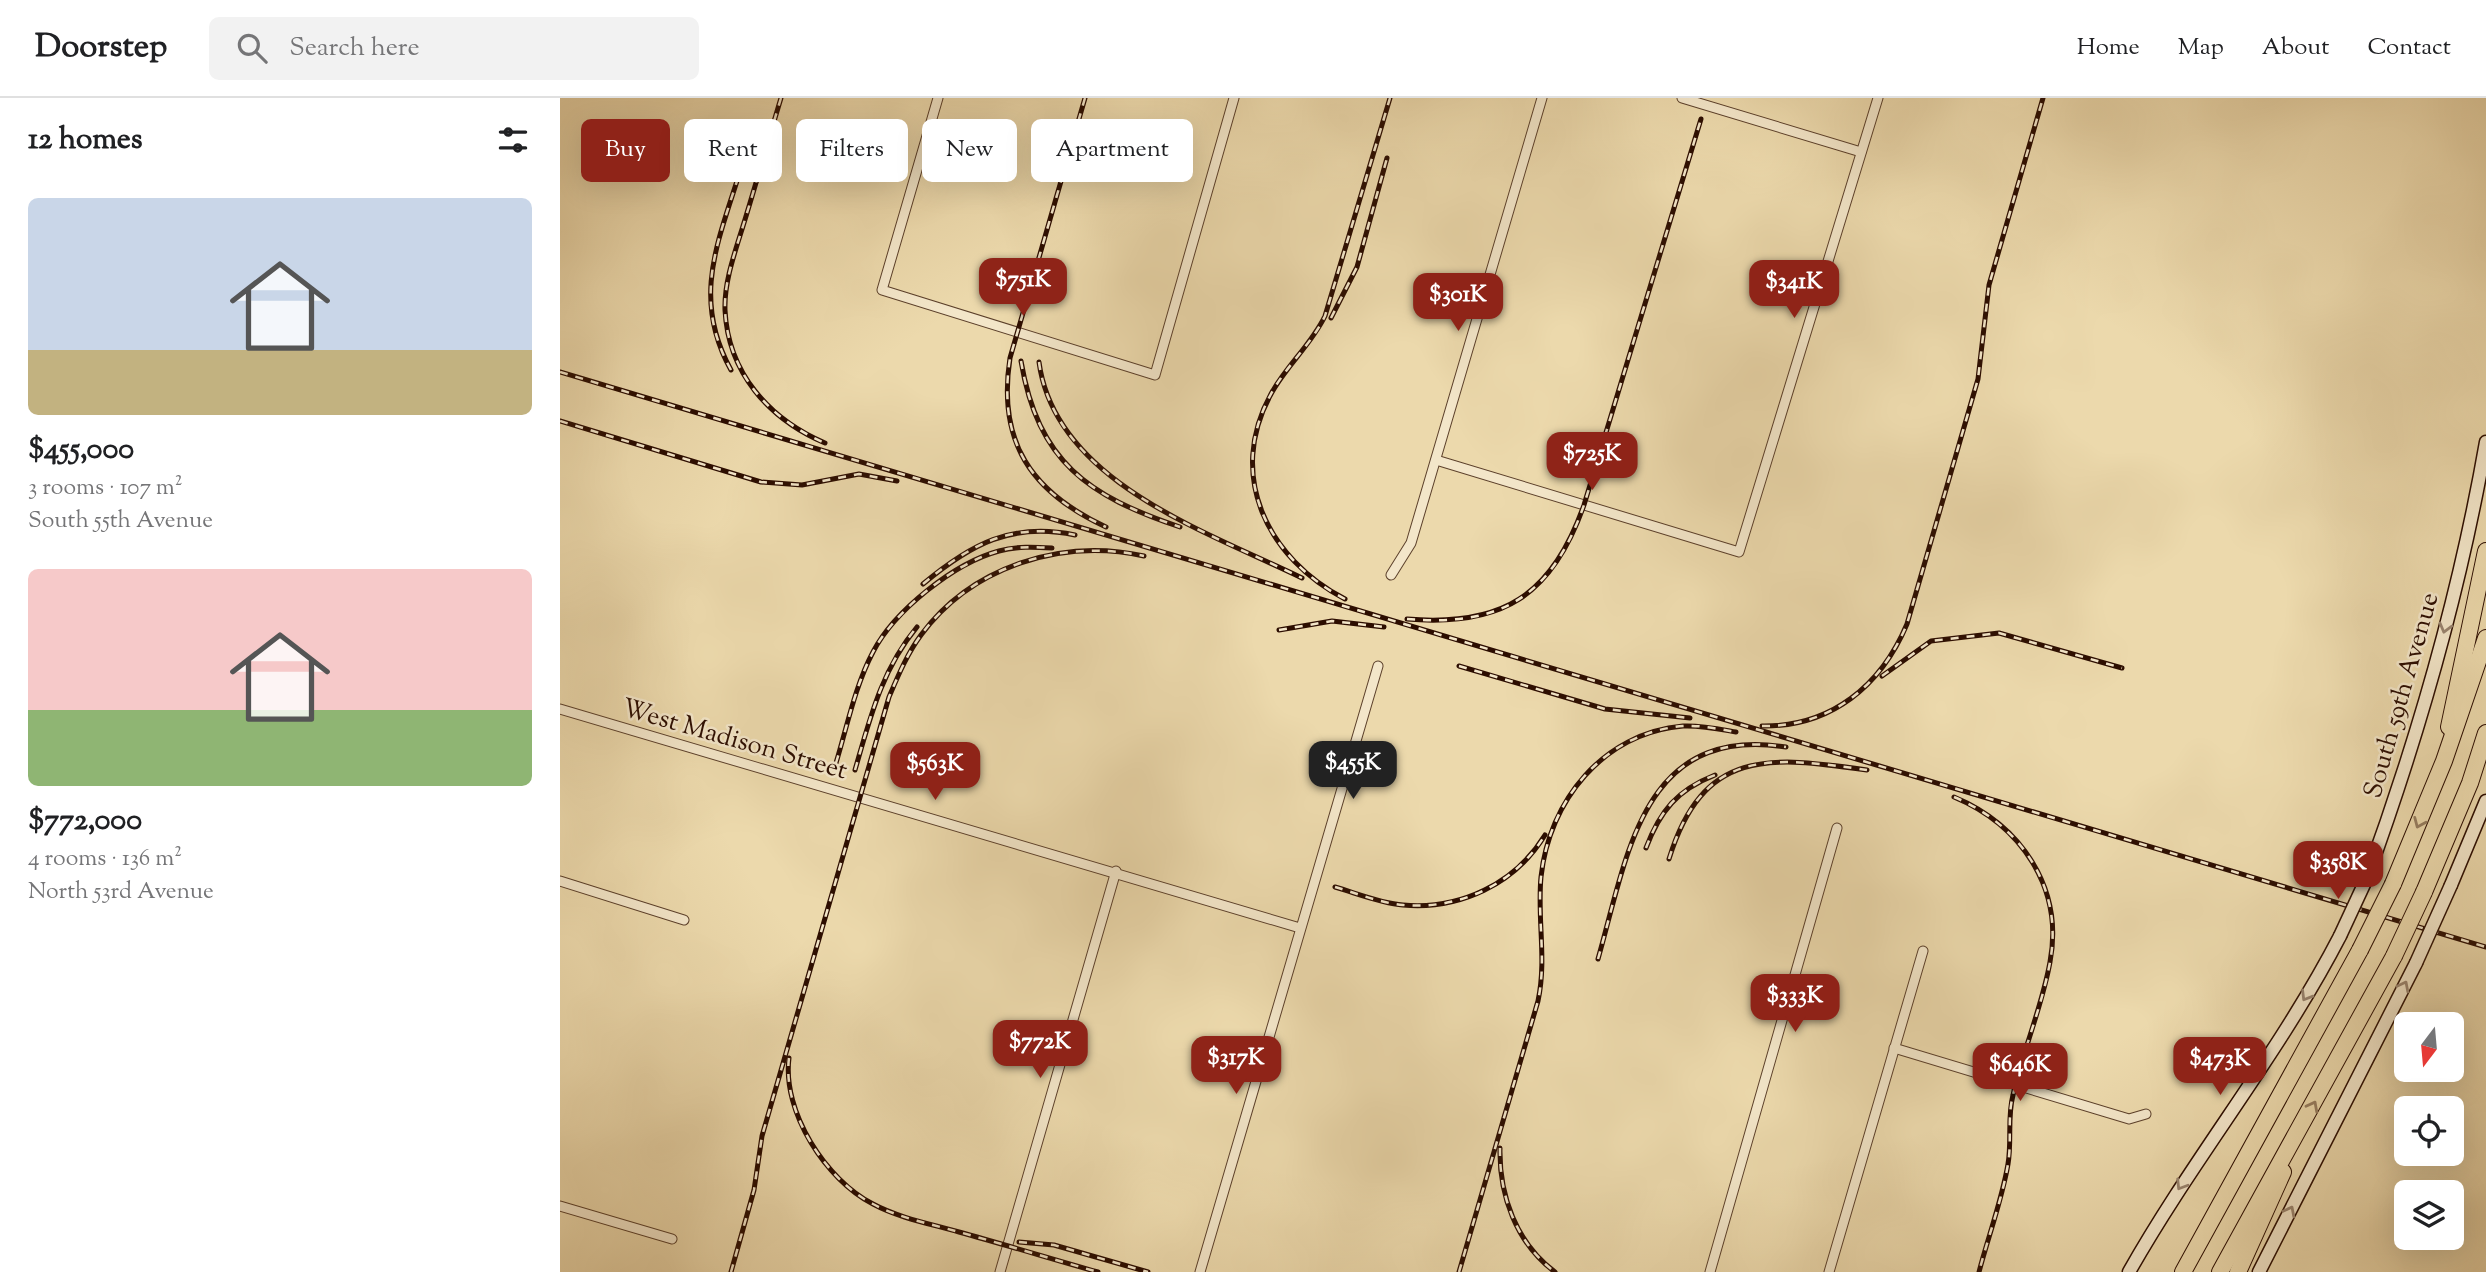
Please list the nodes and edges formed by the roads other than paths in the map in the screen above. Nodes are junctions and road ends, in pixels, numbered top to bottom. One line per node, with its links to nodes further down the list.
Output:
1 (938, 98): 2 (street)
2 (1234, 98)
3 (1542, 98): 8 (street)
4 (1682, 98): 6 (street)
5 (1878, 98): 6 (street)
6 (1861, 152): 8 (street)
7 (2486, 442): 35 (main road, South 59th Avenue, one-way to 35, bridge)
8 (1436, 460): 10 (street)
9 (2486, 551): 16 (highway)
10 (1391, 575)
11 (2486, 638): 16 (highway)
12 (1378, 666): 23 (street)
13 (560, 709): 20 (street, West Madison Street)
14 (2486, 733): 17 (highway)
15 (2486, 753): 17 (highway)
16 (2444, 761): 30 (highway, one-way to 30, bridge)
17 (2470, 783): 27 (highway, one-way to 17, bridge)
18 (2486, 801): 40 (main road, one-way to 18, bridge)
19 (1837, 828): 33 (street)
20 (1116, 871): 23 (street, West Madison Street); 31 (street)
21 (560, 881): 22 (street)
22 (684, 920)
23 (1300, 928): 32 (street)
24 (1923, 951): 25 (street)
25 (1894, 1048): 26 (street); 34 (street)
26 (2146, 1114)
27 (2293, 1142): 38 (highway); 39 (highway)
28 (560, 1206): 29 (street)
29 (671, 1239)
30 (2198, 1240): 36 (highway); 37 (highway)
31 (1000, 1272)
32 (1200, 1272)
33 (1710, 1272)
34 (1829, 1272)
35 (2129, 1272)
36 (2176, 1272)
37 (2183, 1272)
38 (2220, 1272)
39 (2238, 1272)
40 (2259, 1272)

